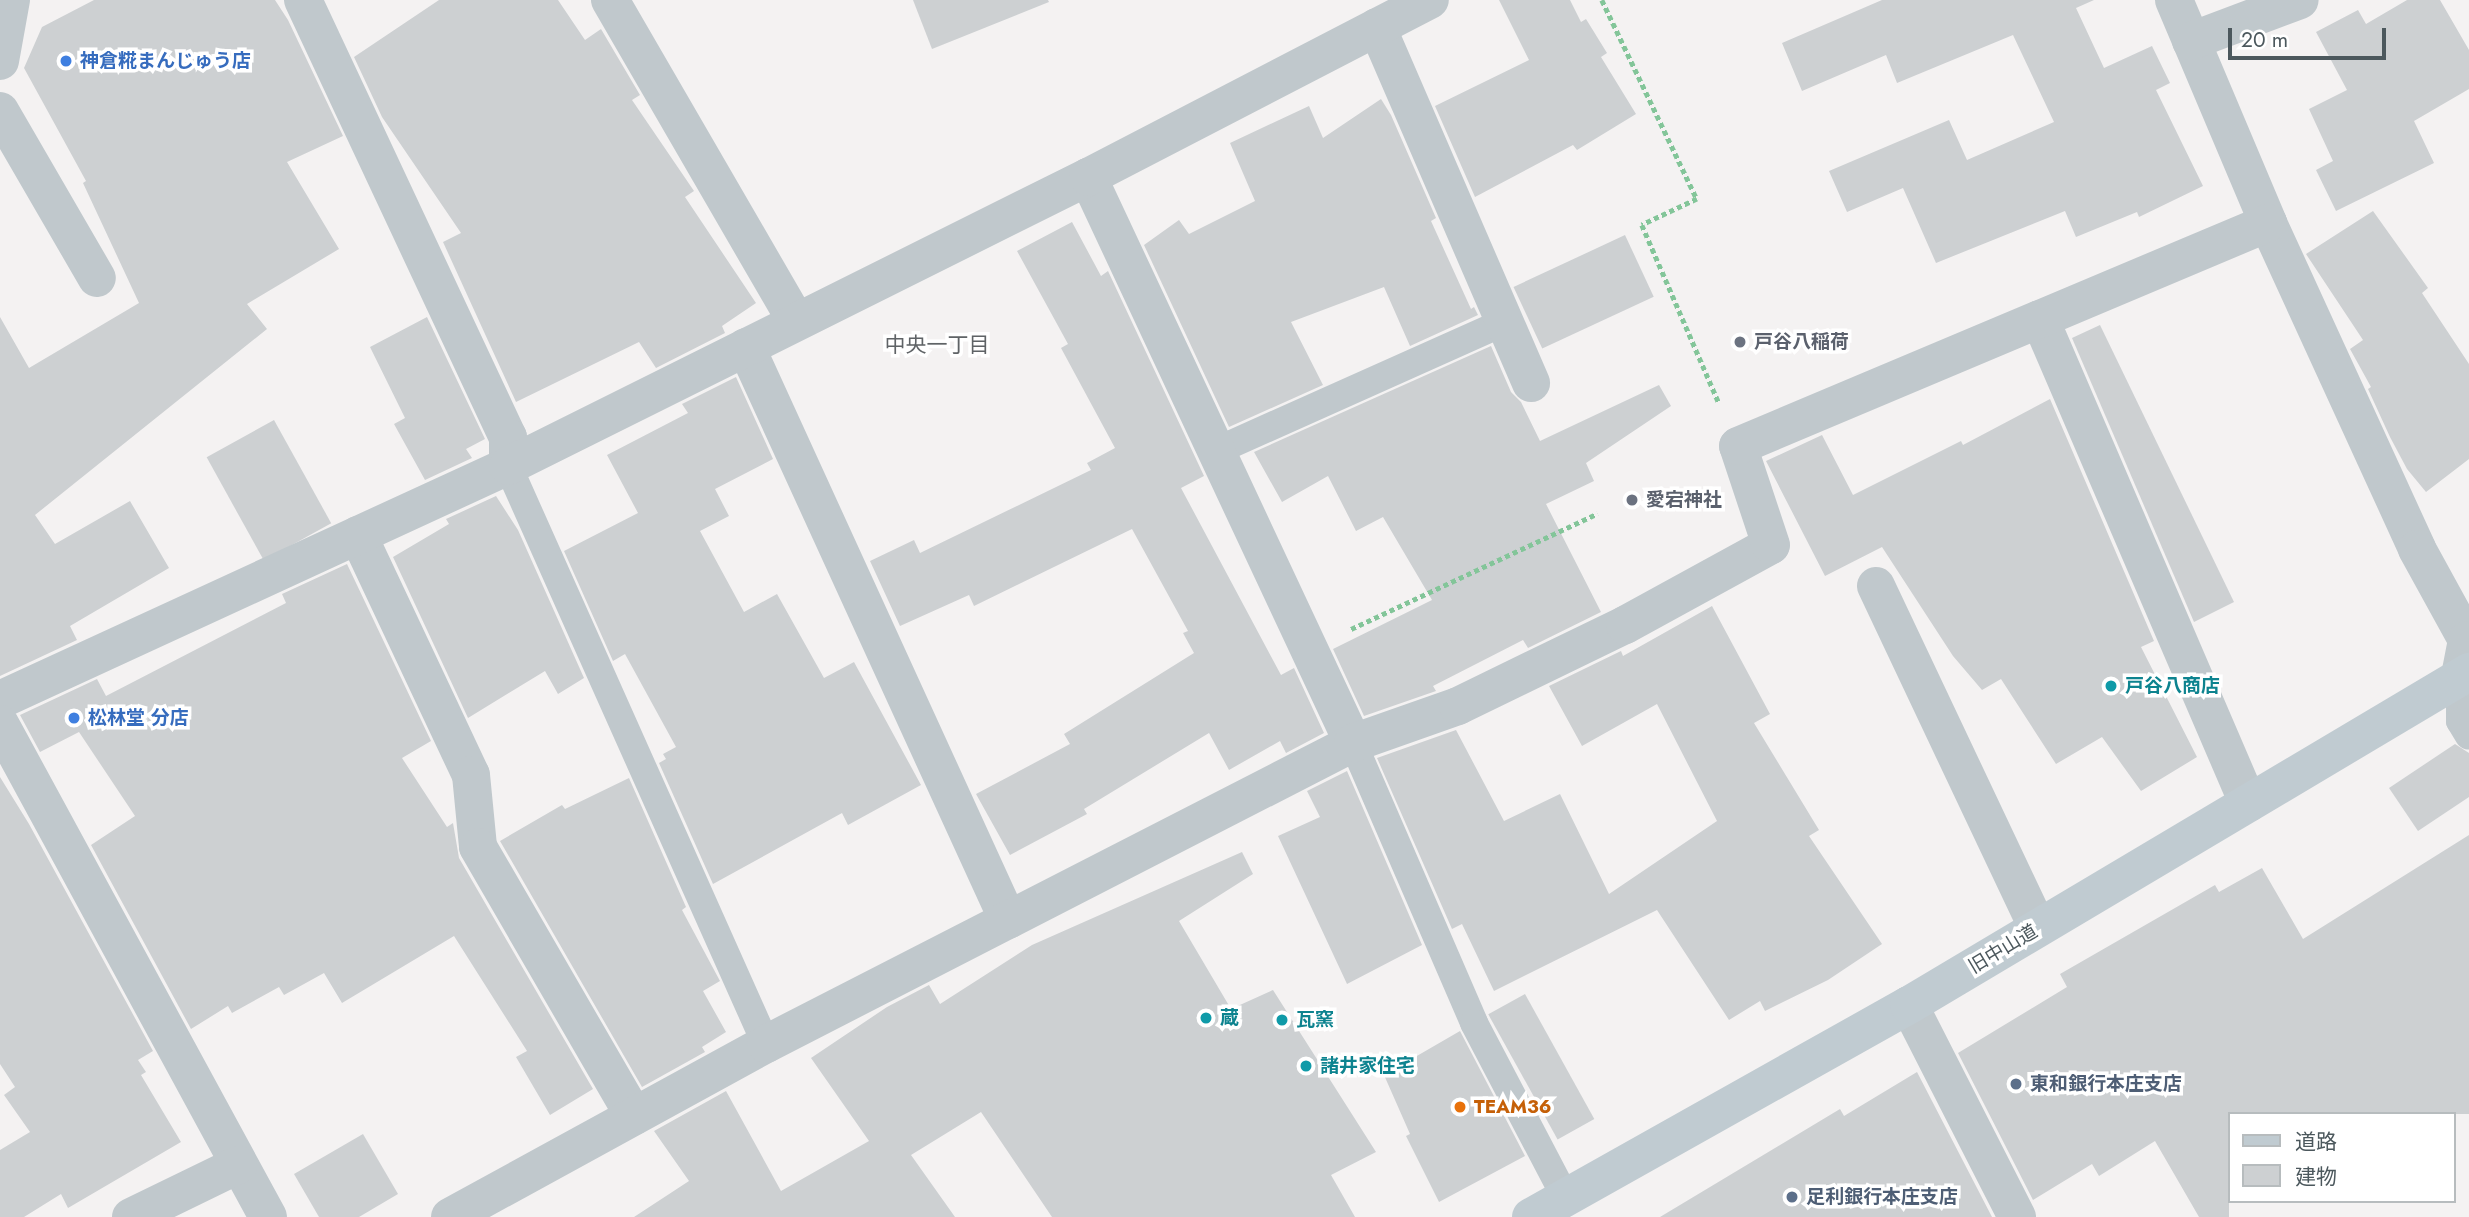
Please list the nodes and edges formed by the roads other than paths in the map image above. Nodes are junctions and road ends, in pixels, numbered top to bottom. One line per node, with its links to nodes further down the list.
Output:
1 (11, 0): 9 (street)
2 (303, 0): 20 (street)
3 (610, 0): 15 (street)
4 (1430, 0): 7 (street)
5 (2174, 0): 8 (street)
6 (2301, 0): 8 (street)
7 (1377, 27): 11 (street); 16 (street)
8 (2191, 41): 12 (street)
9 (0, 61)
10 (0, 111): 13 (street)
11 (1088, 177): 15 (street); 19 (street)
12 (2268, 223): 14 (street); 23 (street)
13 (97, 278)
14 (2040, 319): 27 (street); 28 (street)
15 (796, 321): 17 (street)
16 (1504, 322): 18 (street); 19 (lane)
17 (746, 347): 20 (street); 29 (street)
18 (1531, 383)
19 (1216, 451): 27 (street)
20 (508, 466): 21 (street); 32 (lane)
21 (358, 535): 24 (street); 33 (street)
22 (1876, 586): 30 (street)
23 (2465, 675): 25 (lane); 28 (main road, 旧中山道)
24 (0, 700)
25 (2469, 736)
26 (4, 743): 34 (street)
27 (1353, 743): 29 (street); 35 (lane)
28 (2248, 803): 30 (main road, 旧中山道)
29 (1007, 920): 32 (street)
30 (2038, 928): 31 (main road, 旧中山道)
31 (1909, 1005): 35 (main road, 旧中山道); 40 (street)
32 (766, 1044): 33 (street)
33 (634, 1116): 38 (street)
34 (238, 1165): 36 (street); 37 (street)
35 (1565, 1196): 39 (main road, 旧中山道)
36 (131, 1217)
37 (268, 1217)
38 (450, 1217)
39 (1531, 1217)
40 (2017, 1217)

